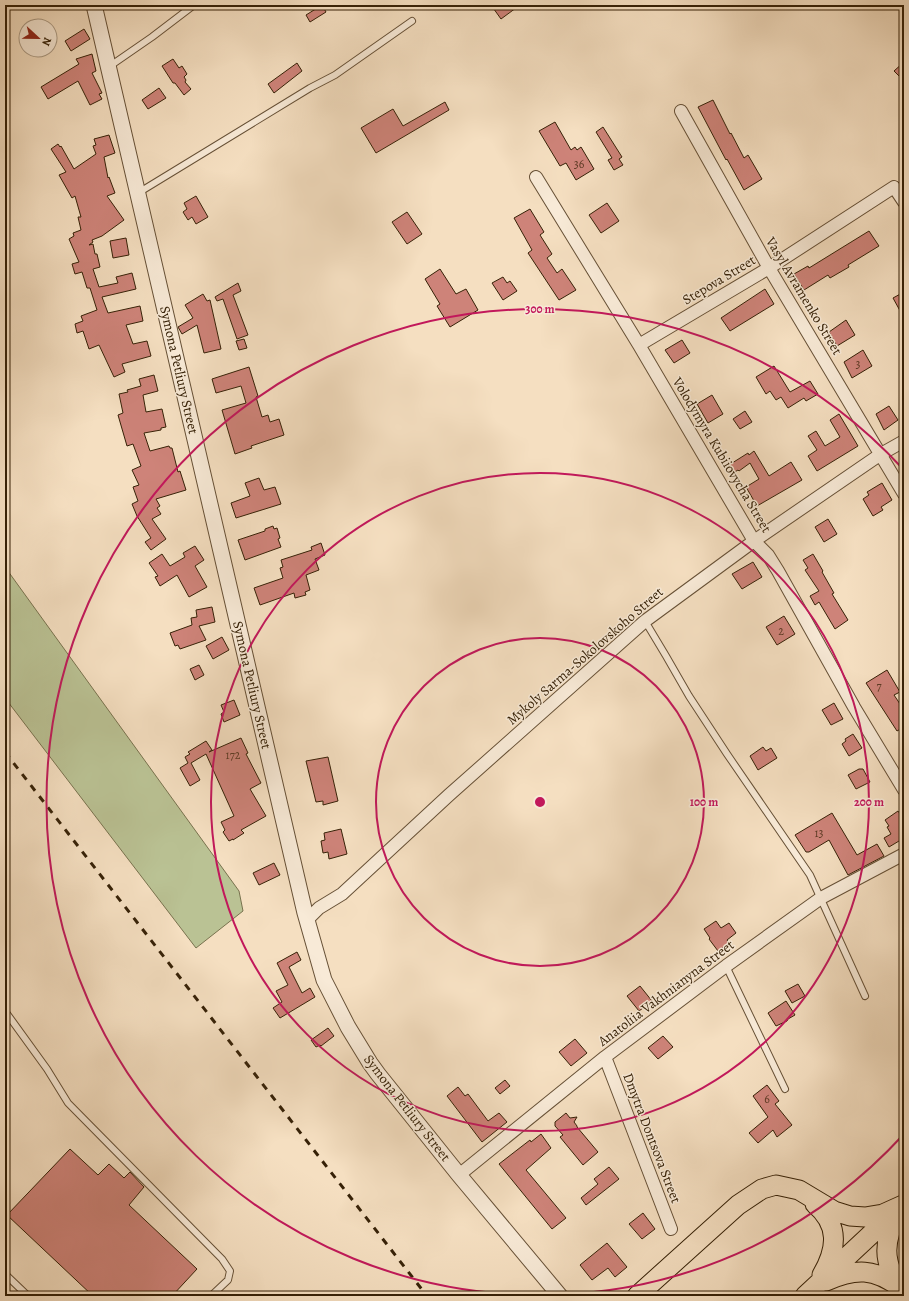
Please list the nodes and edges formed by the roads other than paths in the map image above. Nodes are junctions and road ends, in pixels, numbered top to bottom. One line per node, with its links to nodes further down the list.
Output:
1 (94, 5): 4 (street, Symona Petliury Street)
2 (194, 5): 4 (lane)
3 (412, 21): 7 (lane)
4 (108, 67): 7 (street, Symona Petliury Street)
5 (681, 111): 9 (street, Vasyl Avramenko Street)
6 (536, 177): 10 (street, Volodymyra Kubiiovycha Street)
7 (138, 193): 19 (street, Symona Petliury Street)
8 (904, 202): 9 (street, Stepova Street)
9 (769, 268): 10 (street, Stepova Street); 12 (street, Vasyl Avramenko Street)
10 (639, 346): 14 (street, Volodymyra Kubiiovycha Street)
11 (904, 441): 12 (street, Mykoly Sarma-Sokolovskoho Street)
12 (881, 454): 13 (street, Vasyl Avramenko Street); 14 (street, Mykoly Sarma-Sokolovskoho Street)
13 (904, 494)
14 (754, 541): 15 (street, Mykoly Sarma-Sokolovskoho Street); 16 (street, Volodymyra Kubiiovycha Street)
15 (644, 621): 18 (lane); 19 (street, Mykoly Sarma-Sokolovskoho Street)
16 (904, 790)
17 (904, 854): 18 (street, Anatoliia Vakhnianyna Street)
18 (821, 898): 20 (street, Anatoliia Vakhnianyna Street); 21 (lane)
19 (307, 920): 25 (street, Symona Petliury Street)
20 (726, 966): 23 (street, Anatoliia Vakhnianyna Street); 24 (lane)
21 (865, 996)
22 (5, 1011): 33 (lane)
23 (605, 1057): 25 (street, Anatoliia Vakhnianyna Street); 28 (street, Dmytra Dontsova Street)
24 (784, 1089)
25 (459, 1175): 34 (street, Symona Petliury Street)
26 (799, 1190): 27 (main road); 30 (main road); 35 (main road)
27 (903, 1205): 30 (main road); 31 (main road)
28 (671, 1229)
29 (5, 1274): 32 (lane)
30 (811, 1290): 31 (main road)
31 (902, 1292)
32 (28, 1296)
33 (211, 1296)
34 (560, 1296)
35 (637, 1296)

